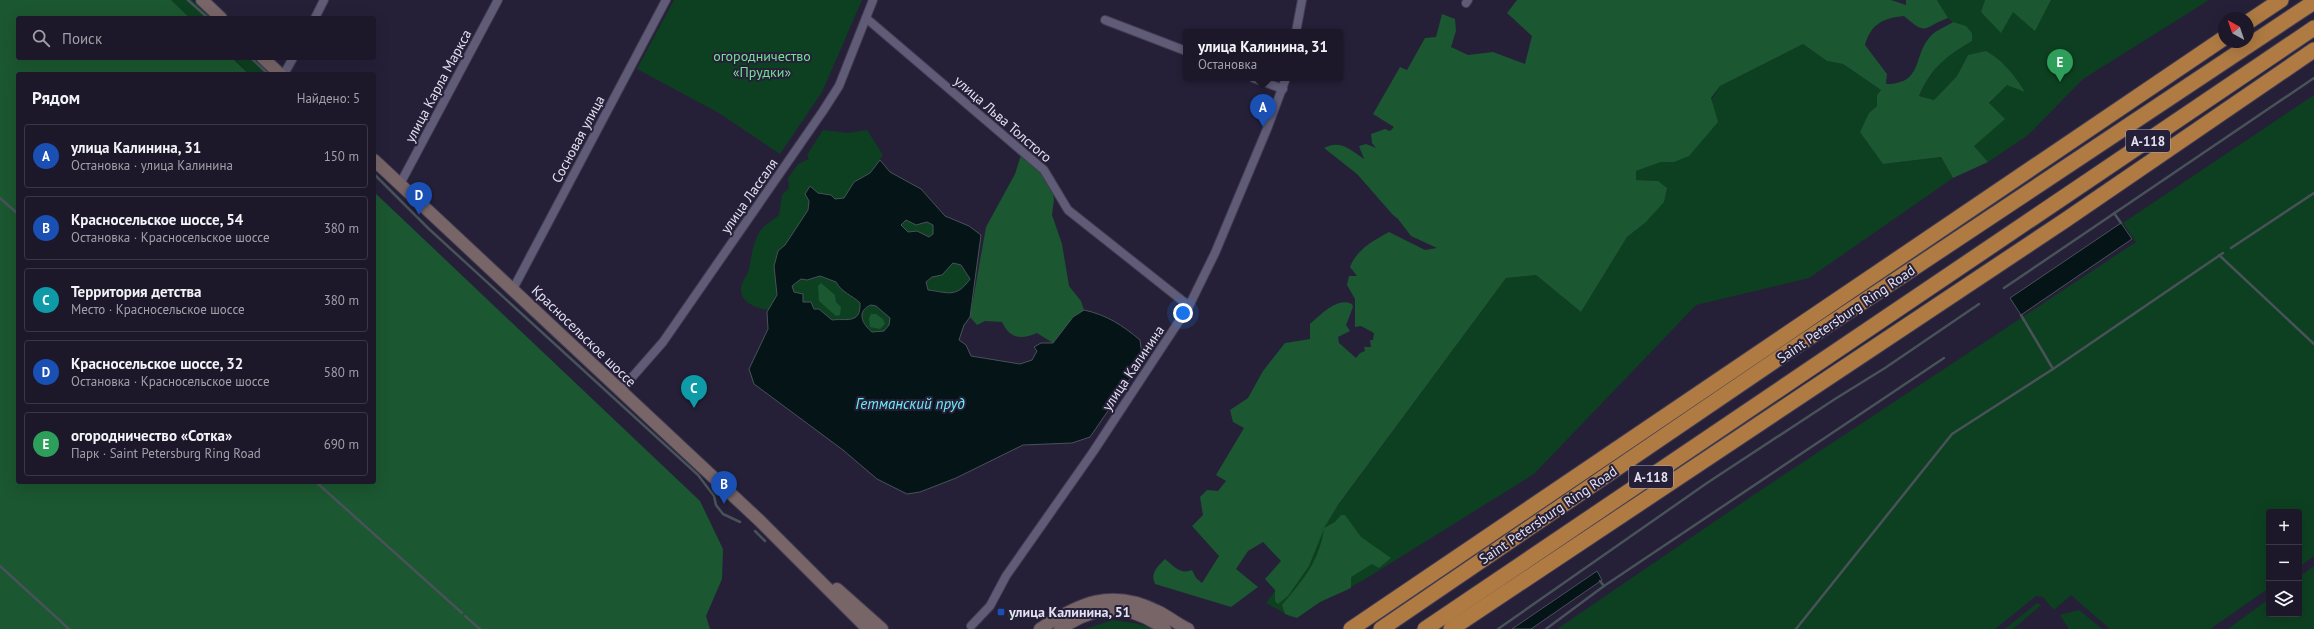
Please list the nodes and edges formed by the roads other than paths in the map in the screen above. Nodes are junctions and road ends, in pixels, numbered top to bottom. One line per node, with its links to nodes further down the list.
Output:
1 (202, 0): 10 (main road)
2 (324, 0): 11 (street)
3 (498, 0): 30 (street, улица Карла Маркса)
4 (666, 0): 32 (street, Сосновая улица)
5 (873, 0): 12 (street, улица Лассаля)
6 (1302, 0): 17 (street)
7 (2276, 0): 13 (main road)
8 (2281, 0): 14 (highway)
9 (2314, 2): 34 (highway, Saint Petersburg Ring Road / А-118)
10 (219, 16)
11 (316, 16)
12 (866, 18): 33 (street, улица Льва Толстого); 35 (street, улица Лассаля)
13 (2254, 18)
14 (2254, 18)
15 (1105, 20): 19 (street)
16 (2314, 28): 31 (highway, Saint Petersburg Ring Road / А-118)
17 (1297, 29)
18 (2218, 42): 36 (highway)
19 (1183, 50)
20 (2314, 50): 29 (highway)
21 (265, 60): 23 (main road)
22 (292, 60): 24 (street)
23 (278, 72)
24 (285, 72)
25 (1261, 81): 27 (street)
26 (1285, 81): 27 (street, улица Калинина)
27 (1283, 89): 33 (street, улица Калинина)
28 (376, 162): 30 (main road, Красносельское шоссе)
29 (2123, 179): 31 (highway); 41 (highway)
30 (400, 184): 32 (main road, Красносельское шоссе)
31 (1982, 254): 52 (highway, Saint Petersburg Ring Road / А-118)
32 (513, 289): 35 (main road, Красносельское шоссе)
33 (1189, 306): 40 (street, улица Калинина)
34 (1786, 353): 36 (highway); 51 (highway, Saint Petersburg Ring Road / А-118)
35 (620, 391): 37 (main road, Красносельское шоссе)
36 (1628, 442): 38 (highway)
37 (773, 535): 39 (main road, Красносельское шоссе); 44 (main road, Красносельское шоссе)
38 (1400, 597): 49 (main road); 50 (highway)
39 (844, 606): 42 (main road); 43 (main road, Красносельское шоссе)
40 (971, 626)
41 (1453, 628)
42 (863, 629)
43 (868, 629)
44 (882, 629)
45 (1040, 629): 48 (main road)
46 (1060, 629): 47 (main road)
47 (1165, 629)
48 (1188, 629)
49 (1342, 629)
50 (1351, 629)
51 (1381, 629)
52 (1425, 629)

